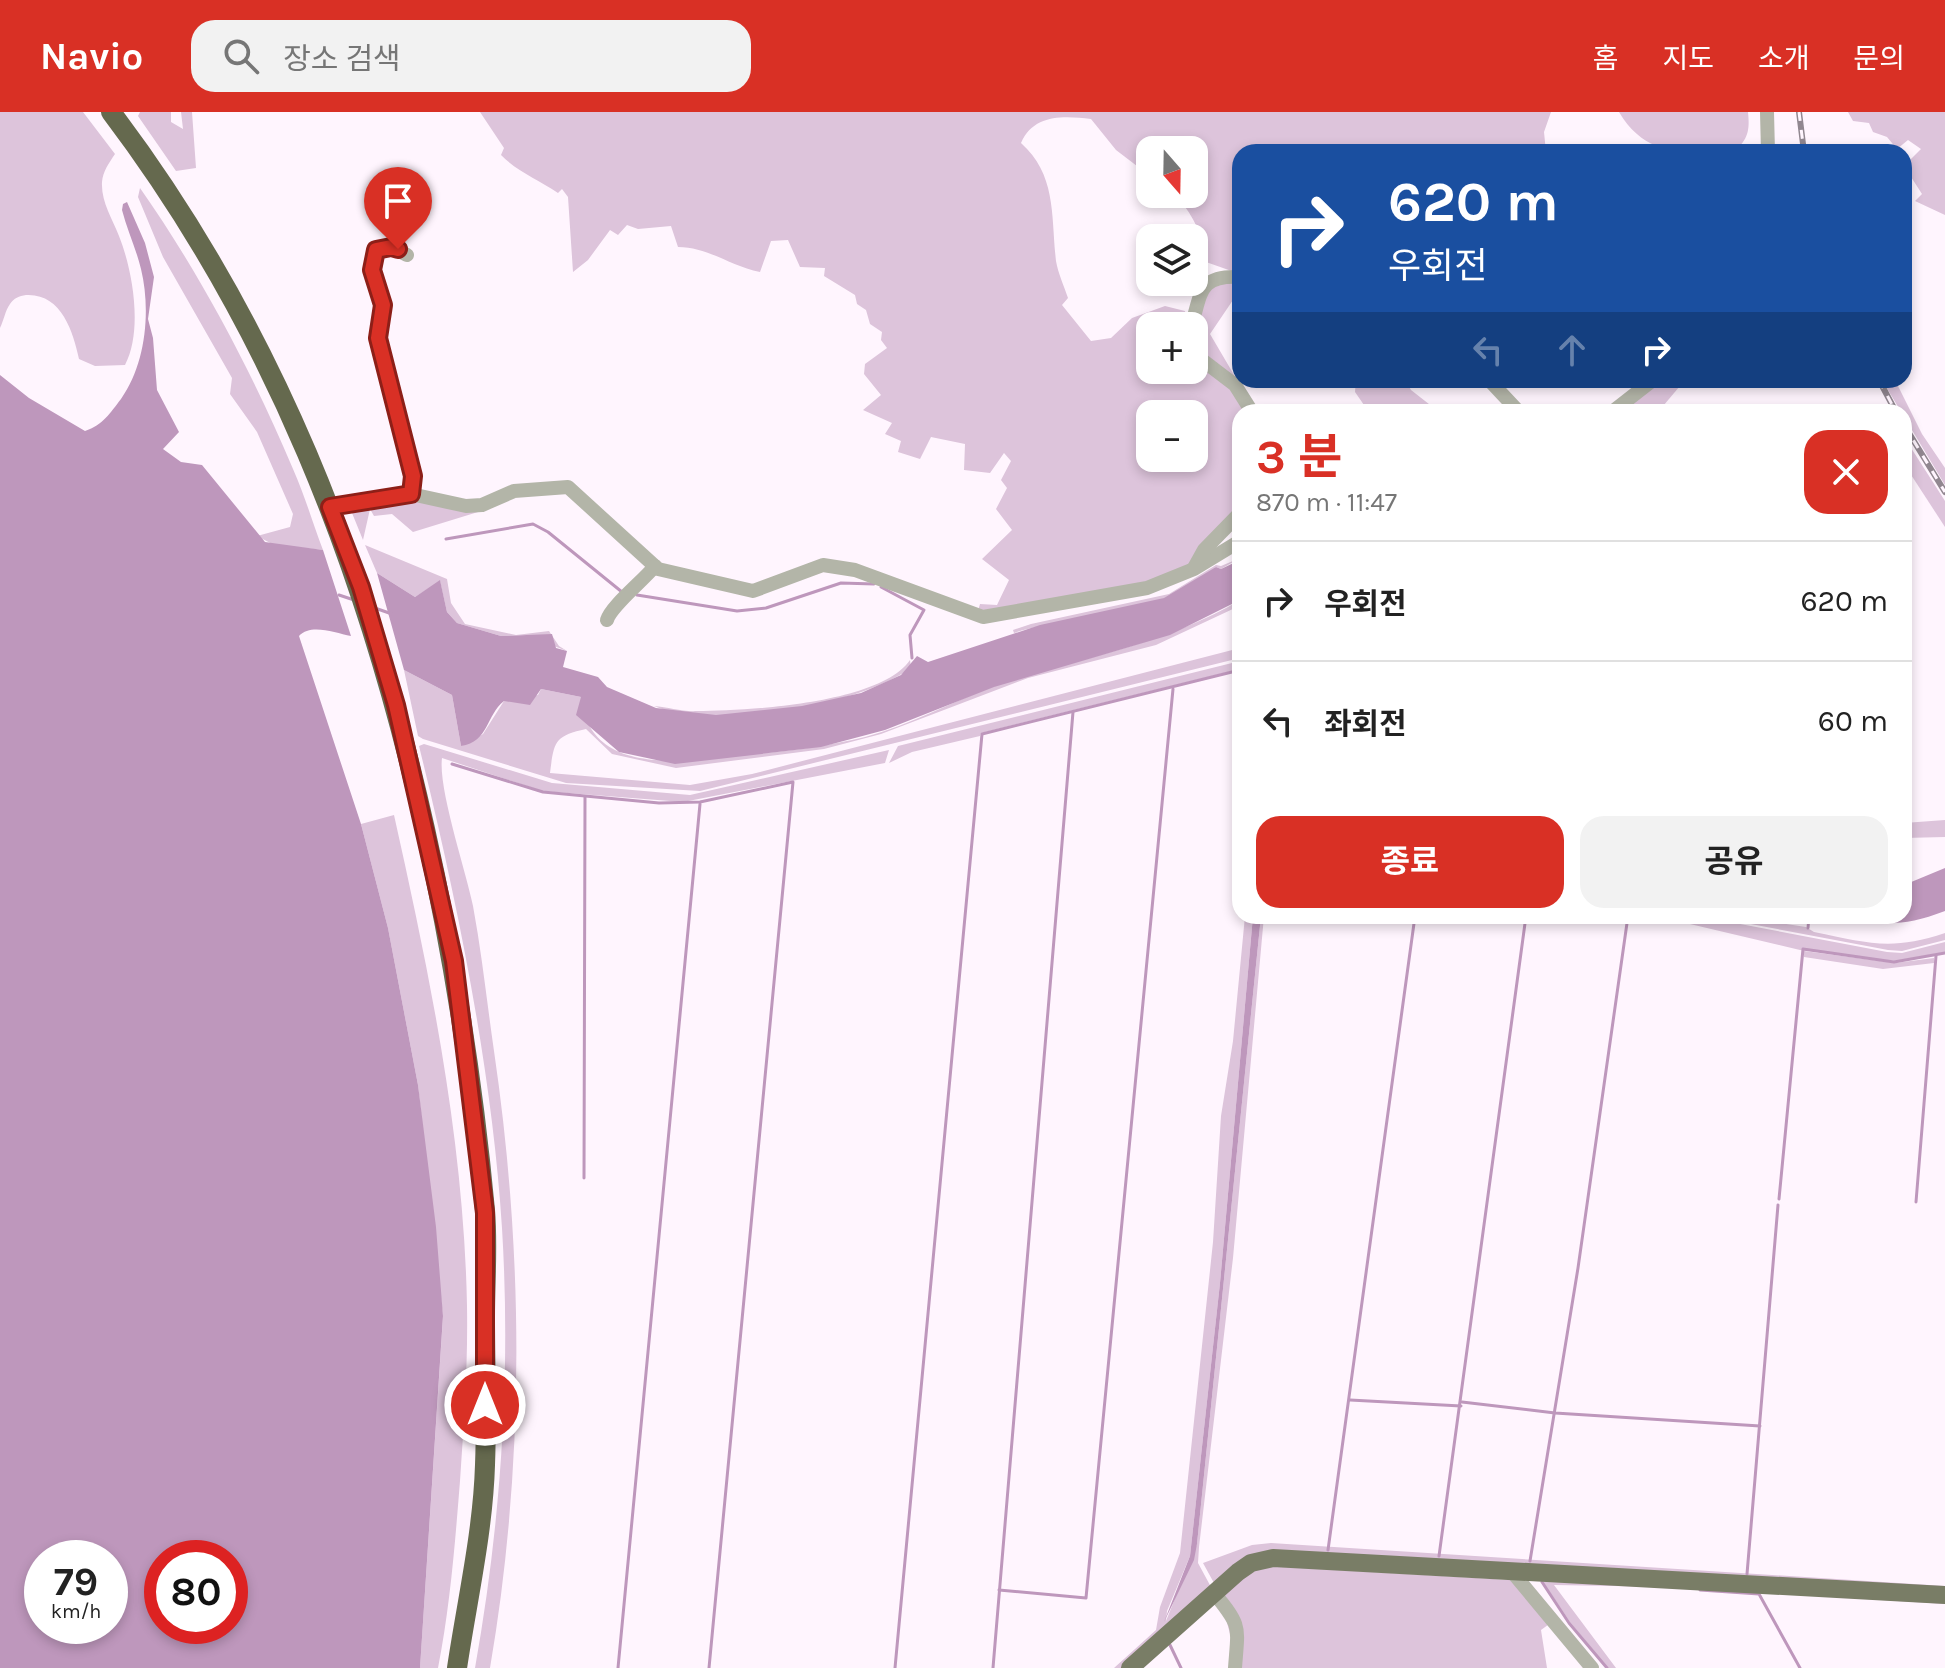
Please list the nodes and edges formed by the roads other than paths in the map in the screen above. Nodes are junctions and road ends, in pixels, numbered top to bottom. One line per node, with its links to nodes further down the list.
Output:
1 (111, 112): 14 (highway)
2 (1767, 112): 3 (street)
3 (1768, 144)
4 (407, 255): 13 (street)
5 (1232, 278): 6 (street)
6 (1194, 312)
7 (1208, 364): 8 (street)
8 (1232, 383)
9 (1498, 388): 11 (street)
10 (1643, 388): 12 (street)
11 (1514, 404)
12 (1622, 404)
13 (411, 494): 14 (street); 17 (street)
14 (333, 515): 24 (highway)
15 (1232, 521): 18 (street)
16 (1232, 546): 18 (street)
17 (655, 566): 18 (street); 19 (street)
18 (1194, 569)
19 (607, 620)
20 (1513, 1573): 21 (main road); 22 (main road); 26 (street)
21 (1214, 1593): 23 (main road); 25 (street)
22 (1945, 1595)
23 (1140, 1664)
24 (457, 1668)
25 (1235, 1668)
26 (1592, 1668)

